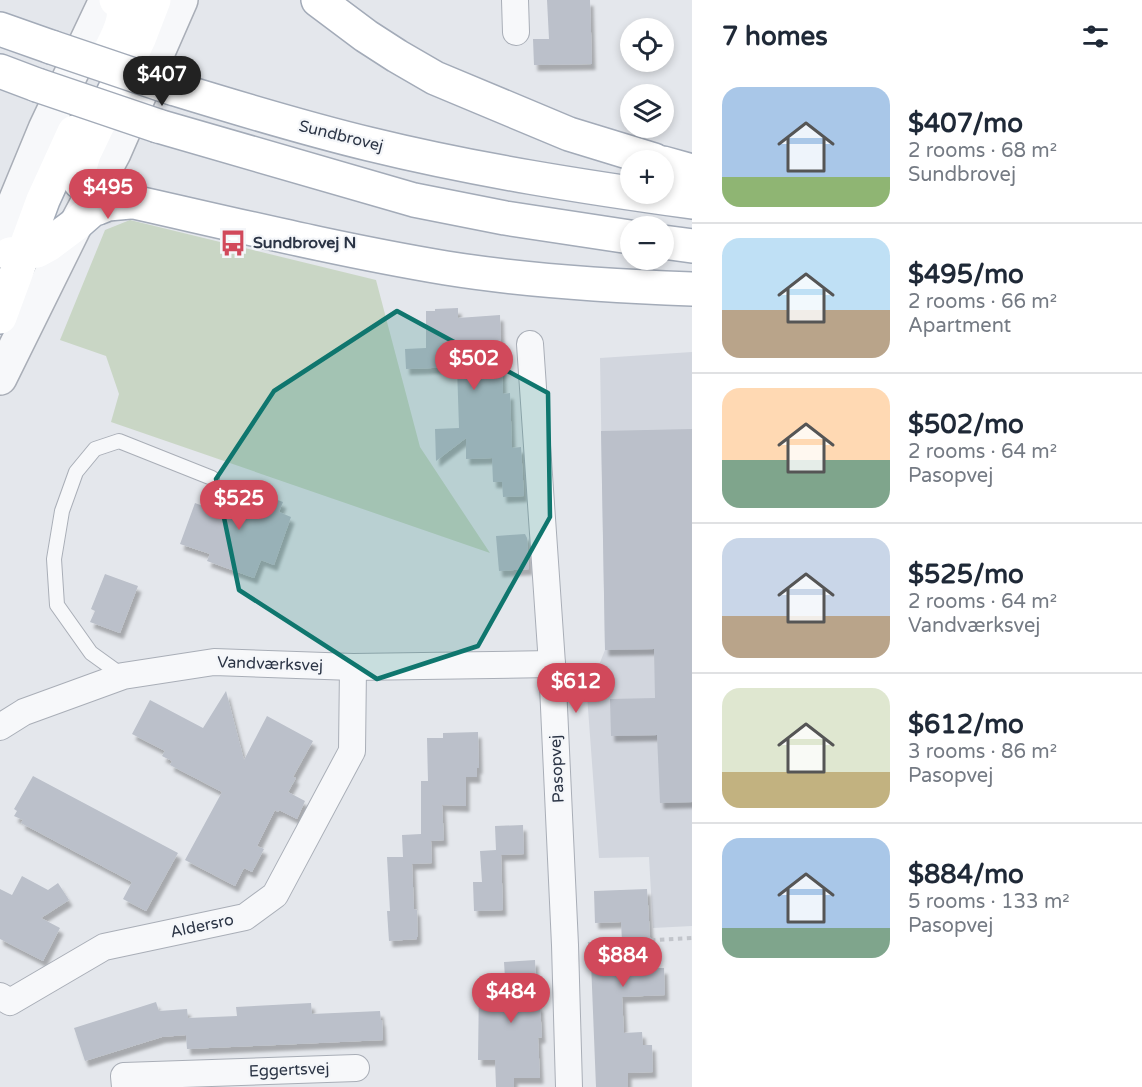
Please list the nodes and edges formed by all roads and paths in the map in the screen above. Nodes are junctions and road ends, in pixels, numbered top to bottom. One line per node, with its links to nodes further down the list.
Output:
1 (106, 0): 20 (street)
2 (116, 0): 20 (main road)
3 (154, 0): 13 (main road)
4 (181, 0): 13 (street)
5 (318, 0): 10 (main road)
6 (515, 0): 8 (street)
7 (0, 29): 15 (main road, Sundbrovej, bridge)
8 (516, 32)
9 (0, 71): 17 (main road, bridge)
10 (621, 150)
11 (674, 166): 12 (main road)
12 (692, 171)
13 (94, 191): 14 (main road); 16 (street)
14 (134, 202): 16 (main road); 21 (main road)
15 (692, 202)
16 (76, 225): 20 (main road); 24 (street)
17 (620, 235)
18 (674, 244): 19 (main road)
19 (692, 246)
20 (8, 248): 22 (main road)
21 (692, 289)
22 (0, 317)
23 (530, 344): 26 (street, Pasopvej)
24 (0, 378)
25 (212, 478): 28 (lane)
26 (552, 664): 27 (street, Vandværksvej); 31 (street, Pasopvej)
27 (353, 667): 28 (street, Vandværksvej); 32 (street, Aldersro)
28 (123, 676): 29 (street, Vandværksvej)
29 (0, 727)
30 (692, 938): 31 (path)
31 (565, 945): 35 (street, Pasopvej)
32 (0, 996)
33 (356, 1068): 34 (street, Eggertsvej)
34 (125, 1087)
35 (569, 1087)

